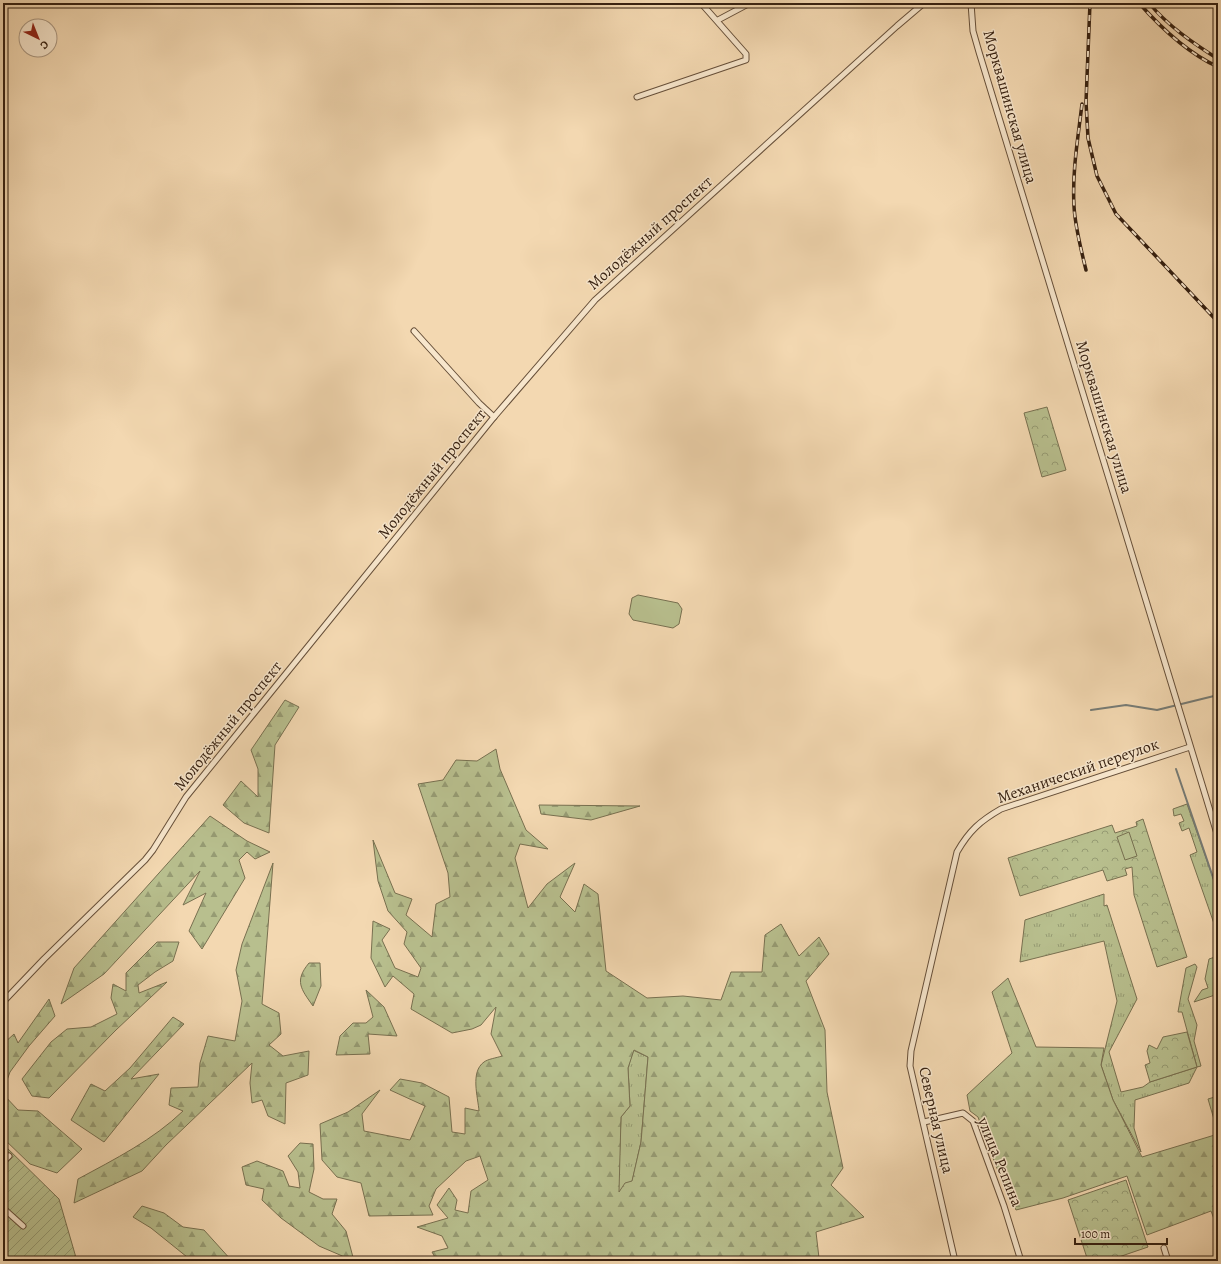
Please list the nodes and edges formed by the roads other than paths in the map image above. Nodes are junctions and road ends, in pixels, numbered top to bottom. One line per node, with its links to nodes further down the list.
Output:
1 (701, 3): 5 (street)
2 (750, 3): 5 (street)
3 (924, 3): 8 (street, Молодёжный проспект)
4 (971, 3): 9 (street, Морквашинская улица)
5 (718, 20): 6 (street)
6 (637, 97)
7 (414, 331): 8 (street)
8 (494, 417): 12 (street, Молодёжный проспект)
9 (1190, 747): 10 (street, Морквашинская улица); 11 (street, Механический переулок)
10 (1218, 837)
11 (927, 984): 13 (street, Северная улица)
12 (3, 1002)
13 (924, 1122): 19 (street, Северная улица); 20 (street, улица Репина)
14 (9, 1156): 15 (street)
15 (3, 1162)
16 (3, 1208): 17 (street)
17 (23, 1226)
18 (1164, 1248): 21 (street)
19 (955, 1261)
20 (1021, 1261)
21 (1168, 1261)

